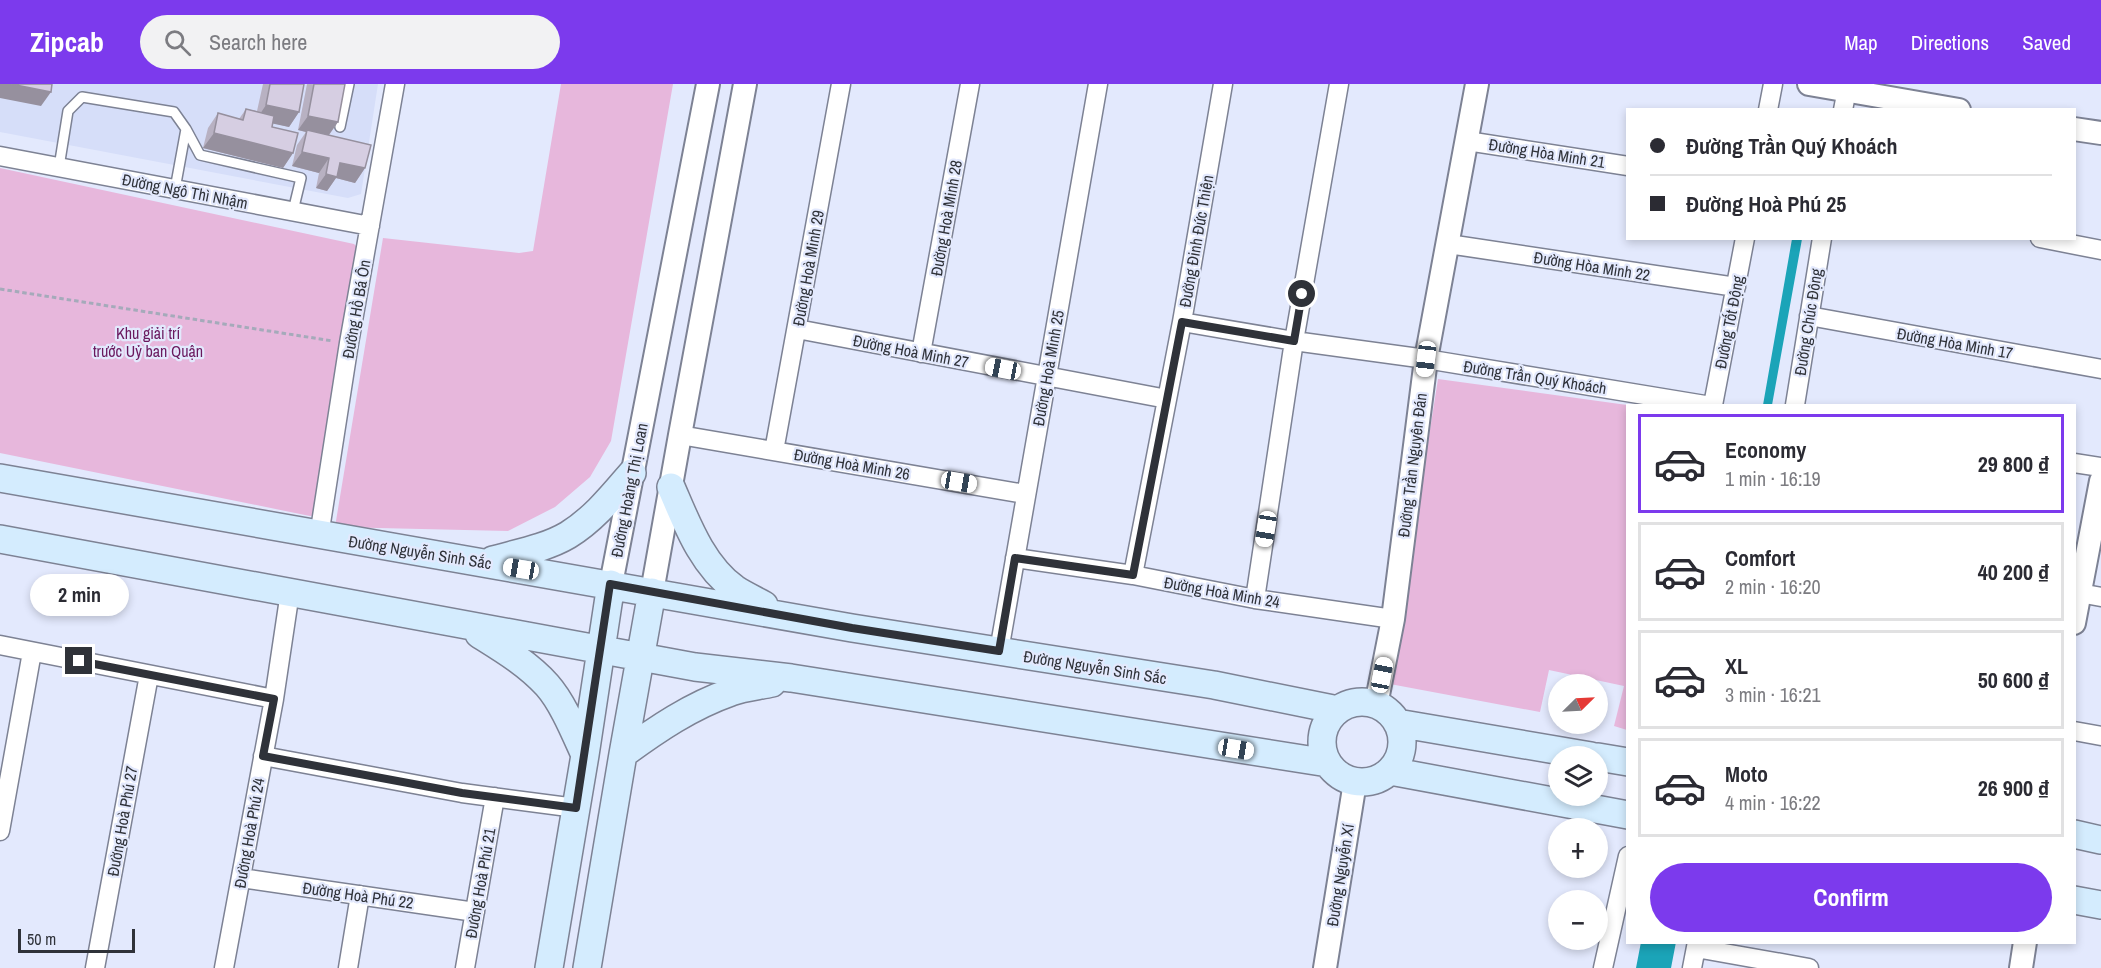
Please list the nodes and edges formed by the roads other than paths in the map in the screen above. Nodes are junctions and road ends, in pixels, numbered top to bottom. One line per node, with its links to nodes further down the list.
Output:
1 (349, 84): 16 (lane)
2 (395, 84): 26 (street, Đường Hồ Bá Ôn)
3 (708, 84): 49 (street, Đường Hoàng Thị Loan)
4 (745, 84): 45 (street)
5 (841, 84): 35 (street, Đường Hoà Minh 29)
6 (970, 84): 37 (street, Đường Hoà Minh 28)
7 (1098, 84): 40 (street, Đường Hoà Minh 25)
8 (1223, 84): 34 (street, Đường Đinh Đức Thiện)
9 (1339, 84): 36 (street)
10 (1477, 84): 20 (street, Đường Trần Nguyên Đán)
11 (1773, 84): 14 (street)
12 (1809, 84): 13 (street)
13 (1844, 93): 15 (street)
14 (1768, 108)
15 (1945, 108)
16 (340, 127)
17 (186, 129): 23 (lane); 24 (lane); 25 (lane)
18 (2076, 129): 19 (street)
19 (2101, 134)
20 (1467, 141): 22 (street, Đường Hòa Minh 21); 30 (street, Đường Trần Nguyên Đán)
21 (0, 156): 23 (street, Đường Ngô Thì Nhậm)
22 (1626, 166)
23 (58, 167): 24 (street, Đường Ngô Thì Nhậm)
24 (174, 189): 25 (street, Đường Ngô Thì Nhậm)
25 (293, 211): 26 (street, Đường Ngô Thì Nhậm)
26 (370, 226): 54 (street, Đường Hồ Bá Ôn)
27 (1745, 240): 32 (street, Đường Tốt Động)
28 (1822, 240): 33 (street, Đường Chúc Động)
29 (2050, 240): 31 (street)
30 (1448, 244): 32 (street, Đường Hòa Minh 22); 38 (street, Đường Trần Nguyên Đán)
31 (2101, 250)
32 (1736, 287): 43 (street, Đường Tốt Động)
33 (1809, 316): 39 (street, Đường Hòa Minh 17); 44 (street, Đường Chúc Động)
34 (1182, 322): 36 (street, Đường Trần Quý Khoách); 41 (street, Đường Đinh Đức Thiện)
35 (797, 329): 37 (street, Đường Hoà Minh 27); 46 (street, Đường Hoà Minh 29)
36 (1294, 341): 38 (street, Đường Trần Quý Khoách); 63 (street)
37 (921, 353): 40 (street, Đường Hoà Minh 27)
38 (1426, 359): 42 (street, Đường Trần Quý Khoách); 66 (street, Đường Trần Nguyên Đán)
39 (2101, 369)
40 (1046, 377): 41 (street, Đường Hoà Minh 27); 53 (street, Đường Hoà Minh 25)
41 (1167, 399): 58 (street, Đường Đinh Đức Thiện)
42 (1699, 404)
43 (1713, 404)
44 (1795, 404)
45 (680, 435): 46 (street, Đường Hoà Minh 26); 52 (street)
46 (774, 451): 53 (street, Đường Hoà Minh 26)
47 (2076, 463): 48 (street)
48 (2101, 467)
49 (632, 473): 57 (main road); 59 (street, Đường Hoàng Thị Loan)
50 (0, 478): 54 (main road, Đường Nguyễn Sinh Sắc)
51 (2101, 481): 62 (street)
52 (671, 488): 61 (street); 64 (main road)
53 (1025, 494): 56 (street, Đường Hoà Minh 25)
54 (319, 536): 57 (main road, Đường Nguyễn Sinh Sắc)
55 (0, 539): 60 (main road)
56 (1015, 558): 58 (street, Đường Hoà Minh 24); 70 (street, Đường Hoà Minh 25)
57 (483, 563): 59 (main road, Đường Nguyễn Sinh Sắc)
58 (1133, 575): 63 (street, Đường Hoà Minh 24)
59 (610, 584): 61 (main road, Đường Nguyễn Sinh Sắc); 69 (main road, Đường Hoàng Thị Loan)
60 (290, 592): 67 (main road); 75 (street, Đường Hoà Phú 24)
61 (652, 592): 64 (main road, Đường Nguyễn Sinh Sắc); 72 (main road)
62 (2085, 594): 65 (street)
63 (1255, 599): 66 (street, Đường Hoà Minh 24)
64 (787, 616): 70 (main road, Đường Nguyễn Sinh Sắc)
65 (2076, 618)
66 (1393, 619): 76 (street, Đường Trần Nguyên Đán)
67 (463, 624): 69 (main road); 83 (main road)
68 (0, 645): 71 (street)
69 (600, 651): 72 (main road); 83 (main road, Đường Hoàng Thị Loan)
70 (999, 651): 77 (main road, Đường Nguyễn Sinh Sắc)
71 (32, 652): 73 (street); 93 (street)
72 (640, 658): 74 (main road); 82 (main road)
73 (149, 675): 75 (street); 104 (street, Đường Hoà Phú 27)
74 (791, 678): 82 (main road); 87 (main road)
75 (274, 699): 84 (street, Đường Hoà Phú 24)
76 (1376, 705): 77 (main road); 78 (main road)
77 (1338, 710): 87 (main road)
78 (1397, 723): 81 (main road); 88 (main road)
79 (2076, 731): 80 (street)
80 (2101, 736)
81 (1548, 749)
82 (623, 754): 109 (main road)
83 (585, 755): 91 (main road, Đường Hoàng Thị Loan)
84 (263, 756): 90 (street); 97 (street, Đường Hoà Phú 24)
85 (1608, 759): 86 (main road)
86 (1626, 762)
87 (1328, 763): 89 (main road)
88 (1390, 771): 89 (main road); 92 (main road)
89 (1355, 782): 110 (street, Đường Nguyễn Xí)
90 (495, 797): 91 (street); 101 (street, Đường Hoà Phú 21)
91 (576, 808): 108 (main road, Đường Hoàng Thị Loan)
92 (1626, 815)
93 (0, 831)
94 (2076, 834): 95 (main road)
95 (2101, 840)
96 (1626, 865): 111 (street)
97 (241, 878): 98 (street, Đường Hoà Phú 22); 105 (street, Đường Hoà Phú 24)
98 (360, 895): 101 (street, Đường Hoà Phú 22); 106 (street)
99 (2076, 900): 100 (main road)
100 (2101, 905)
101 (475, 912): 107 (street, Đường Hoà Phú 21)
102 (2025, 944): 114 (street)
103 (1696, 945): 112 (street); 113 (street)
104 (95, 968)
105 (225, 968)
106 (348, 968)
107 (465, 968)
108 (549, 968)
109 (587, 968)
110 (1325, 968)
111 (1603, 968)
112 (1692, 968)
113 (1809, 968)
114 (2021, 968)

